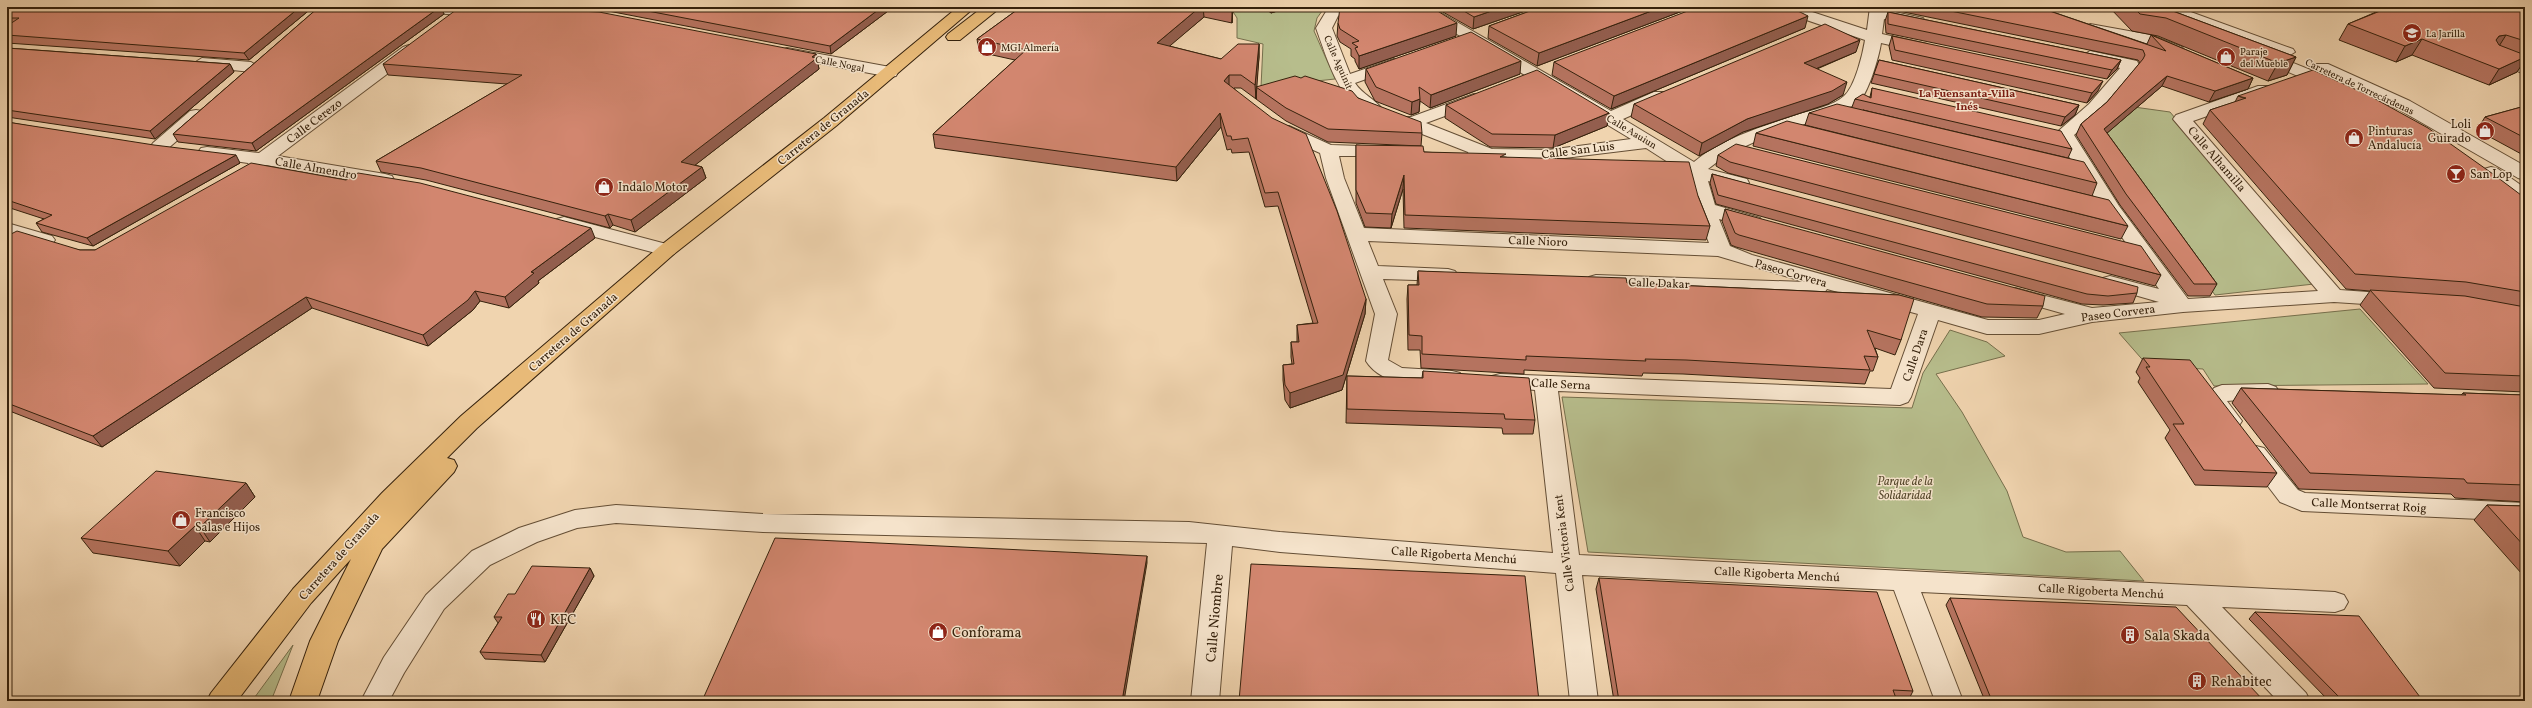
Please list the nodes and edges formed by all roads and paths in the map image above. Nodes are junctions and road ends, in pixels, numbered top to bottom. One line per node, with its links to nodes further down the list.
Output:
1 (409, 7): 7 (street)
2 (967, 7): 29 (highway, Carretera de Granada)
3 (993, 7): 98 (highway, Carretera de Granada)
4 (1344, 7): 32 (street, Calle Aguinit)
5 (1420, 7): 19 (street, Calle Aauiun)
6 (1782, 7): 11 (street)
7 (461, 10): 10 (street); 14 (street)
8 (1878, 10): 12 (street); 17 (street)
9 (2156, 10): 30 (street)
10 (500, 12)
11 (1833, 24): 16 (street); 17 (street)
12 (1932, 24)
13 (2073, 24): 23 (street)
14 (442, 25)
15 (1493, 30): 19 (street)
16 (1811, 32)
17 (1873, 37): 21 (street); 40 (street)
18 (423, 39): 55 (street, Calle Cerezo)
19 (1464, 41): 31 (street, Calle Aauiun)
20 (775, 50): 29 (street, Calle Nogal)
21 (1935, 50)
22 (2078, 54): 57 (street)
23 (2192, 56)
24 (2495, 57): 28 (street)
25 (1412, 58): 32 (street)
26 (188, 62): 34 (street)
27 (1558, 67): 31 (street)
28 (2525, 69)
29 (890, 72): 74 (highway, Carretera de Granada)
30 (2319, 72): 37 (street, Calle Alhamilla); 50 (street, Carretera de Torrecárdenas); 64 (street)
31 (1536, 75): 35 (street); 42 (street, Calle Aauiun)
32 (1346, 80): 44 (street, Calle Aguinit)
33 (2246, 80): 37 (street)
34 (234, 82)
35 (1514, 84)
36 (1676, 89): 42 (street)
37 (2267, 89): 83 (street, Calle Alhamilla)
38 (1492, 92): 44 (street)
39 (211, 102): 55 (street, Calle Almendro)
40 (1832, 109): 41 (street); 45 (street)
41 (1861, 116)
42 (1610, 118): 47 (street, Calle Aauiun)
43 (1268, 120): 49 (street)
44 (1411, 123): 54 (street, Calle Aguinit)
45 (1781, 126): 46 (street); 48 (street)
46 (1812, 134)
47 (1650, 142): 54 (street, Calle San Luis); 58 (street, Calle Aauiun)
48 (1730, 147): 53 (street); 58 (street)
49 (1328, 150): 51 (street); 71 (street, Calle Serna)
50 (2485, 151): 60 (street, Carretera de Torrecárdenas); 61 (street, Carretera de Torrecárdenas)
51 (1407, 152)
52 (1438, 153): 54 (street, Calle San Luis)
53 (1761, 154)
54 (1492, 155)
55 (264, 159): 59 (street, Calle Cerezo); 62 (street, Calle Almendro)
56 (2063, 164): 57 (street)
57 (2086, 169): 66 (street)
58 (1697, 172): 63 (street, Calle Aauiun); 67 (street)
59 (237, 174)
60 (2525, 174)
61 (2525, 180)
62 (403, 183)
63 (1758, 188)
64 (2525, 197)
65 (2084, 201): 66 (street)
66 (2111, 208): 76 (street)
67 (1706, 209): 69 (street); 75 (street)
68 (546, 219): 74 (street)
69 (1774, 228)
70 (7, 229): 73 (street)
71 (1355, 234): 75 (street, Calle Nioro); 77 (street, Calle Serna)
72 (2117, 245): 76 (street)
73 (66, 246)
74 (667, 250): 97 (highway, Carretera de Granada)
75 (1721, 250): 82 (street, Paseo Corvera)
76 (2143, 252): 85 (street)
77 (1370, 272): 78 (street); 88 (street, Calle Serna)
78 (1465, 276)
79 (2094, 278): 85 (street)
80 (1576, 280): 82 (street, Calle Dakar)
81 (1995, 288): 87 (street)
82 (1852, 290): 86 (street, Paseo Corvera)
83 (2334, 296): 84 (street, Paseo Corvera); 85 (street, Paseo Corvera)
84 (2417, 302)
85 (2180, 303): 87 (street, Paseo Corvera)
86 (1930, 312): 87 (street, Paseo Corvera); 90 (street, Calle Dara)
87 (2092, 315)
88 (1546, 384): 90 (street, Calle Serna); 93 (street, Calle Victoria Kent)
89 (2288, 393): 91 (street, Calle Montserrat Roig)
90 (1900, 397)
91 (2525, 512)
92 (1220, 536): 93 (street, Calle Rigoberta Menchú); 99 (street, Calle Rigoberta Menchú); 100 (street, Calle Niombre)
93 (1566, 564): 94 (street, Calle Rigoberta Menchú); 101 (street, Calle Victoria Kent)
94 (1903, 580): 95 (street, Calle Rigoberta Menchú); 102 (street)
95 (2195, 596): 96 (street, Calle Rigoberta Menchú); 103 (street)
96 (2335, 602)
97 (221, 701)
98 (302, 701)
99 (375, 701)
100 (1206, 701)
101 (1584, 701)
102 (1949, 701)
103 (2296, 701)

